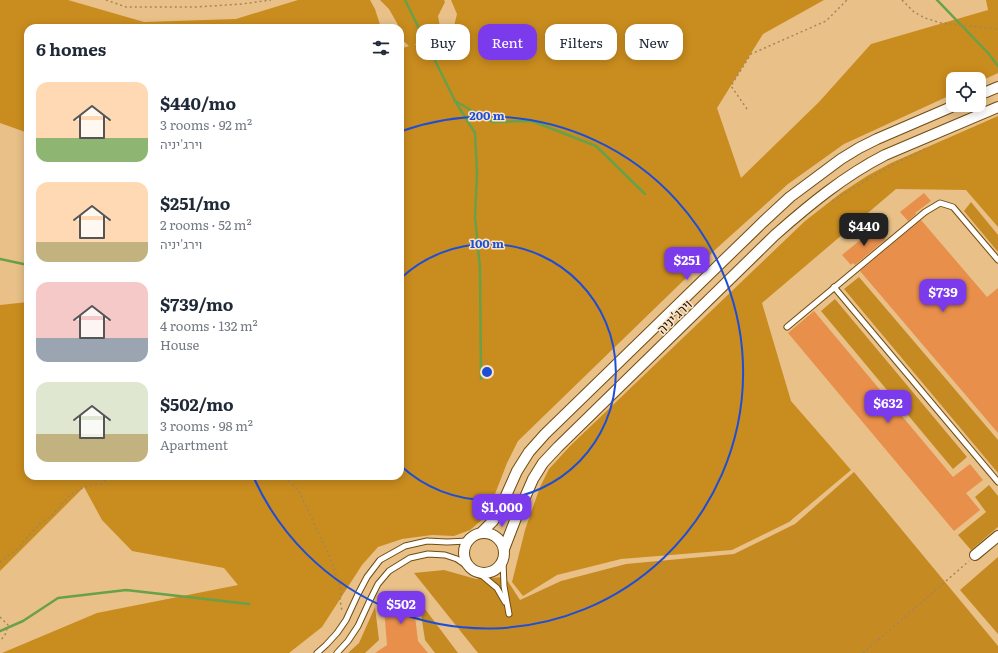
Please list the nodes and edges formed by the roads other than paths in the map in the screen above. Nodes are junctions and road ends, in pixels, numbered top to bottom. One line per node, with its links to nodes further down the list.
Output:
1 (998, 87): 2 (street)
2 (986, 92)
3 (998, 107): 12 (street, וירג'יניה)
4 (946, 109): 9 (street, וירג'יניה)
5 (998, 260): 6 (lane)
6 (834, 287): 7 (lane); 8 (lane)
7 (787, 327)
8 (998, 482)
9 (481, 533): 11 (street); 12 (street)
10 (998, 536): 13 (street)
11 (468, 541): 15 (street); 19 (lane)
12 (504, 549): 14 (street)
13 (975, 555)
14 (503, 561): 16 (street); 17 (lane)
15 (470, 568): 16 (street); 20 (lane)
16 (480, 573): 17 (lane)
17 (507, 606): 18 (lane)
18 (509, 614)
19 (317, 653)
20 (337, 653)

